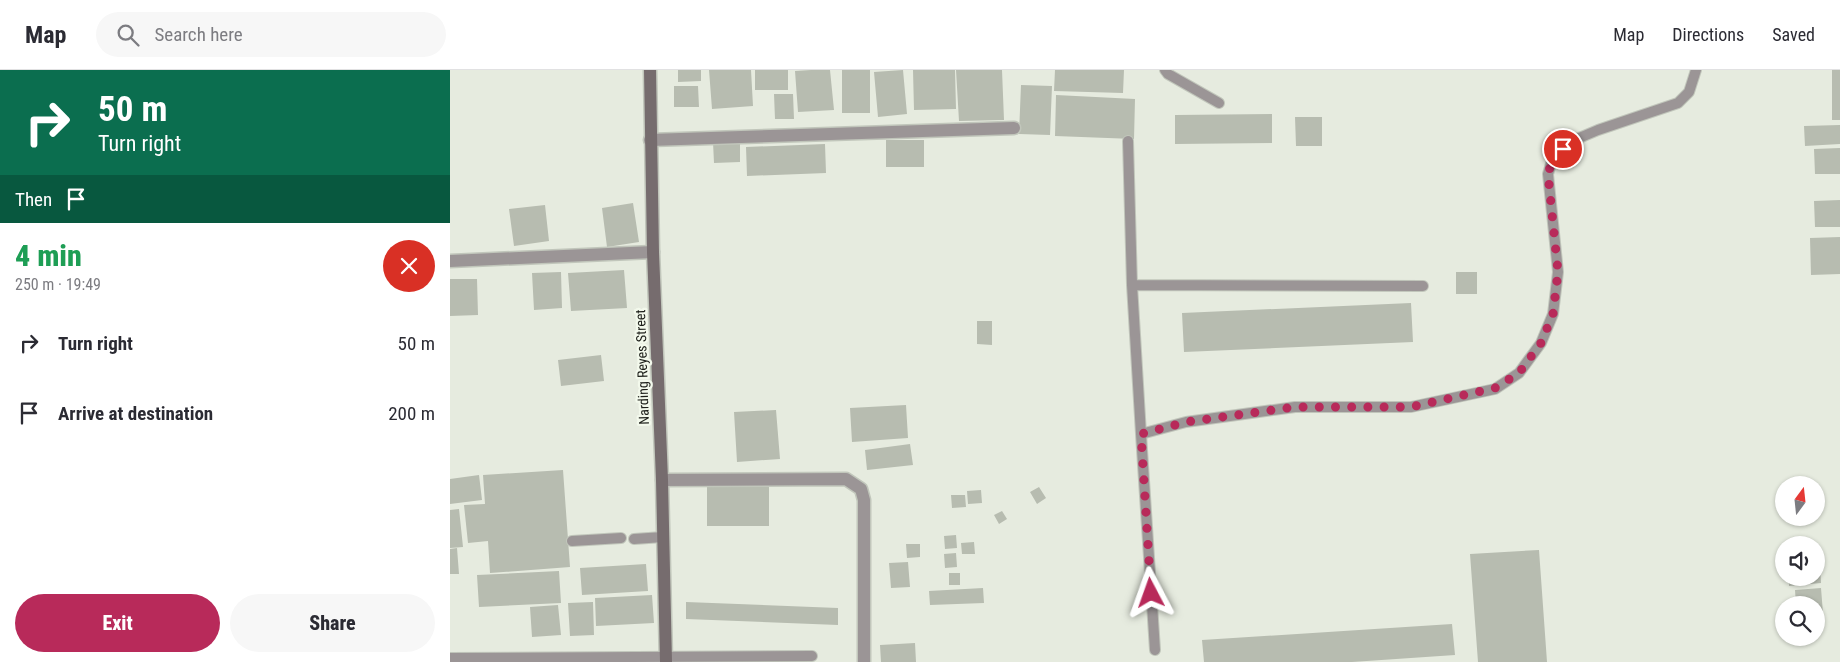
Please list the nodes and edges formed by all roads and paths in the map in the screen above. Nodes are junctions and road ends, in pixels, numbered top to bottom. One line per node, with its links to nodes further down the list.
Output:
1 (650, 70): 6 (street, Narding Reyes Street)
2 (1165, 70): 4 (lane)
3 (1696, 70): 12 (lane)
4 (1219, 103)
5 (1014, 128): 6 (street)
6 (650, 140): 8 (street, Narding Reyes Street)
7 (1128, 141): 10 (lane)
8 (653, 252): 9 (street); 13 (street, Narding Reyes Street)
9 (450, 261)
10 (1132, 285): 11 (lane); 12 (lane)
11 (1423, 286)
12 (1141, 434): 18 (lane)
13 (662, 480): 15 (street, Narding Reyes Street); 22 (street)
14 (621, 538): 17 (lane)
15 (663, 538): 16 (lane); 21 (street, Narding Reyes Street)
16 (634, 539)
17 (572, 541)
18 (1155, 650)
19 (812, 656): 21 (lane)
20 (450, 658): 21 (lane)
21 (666, 659)
22 (864, 662)

